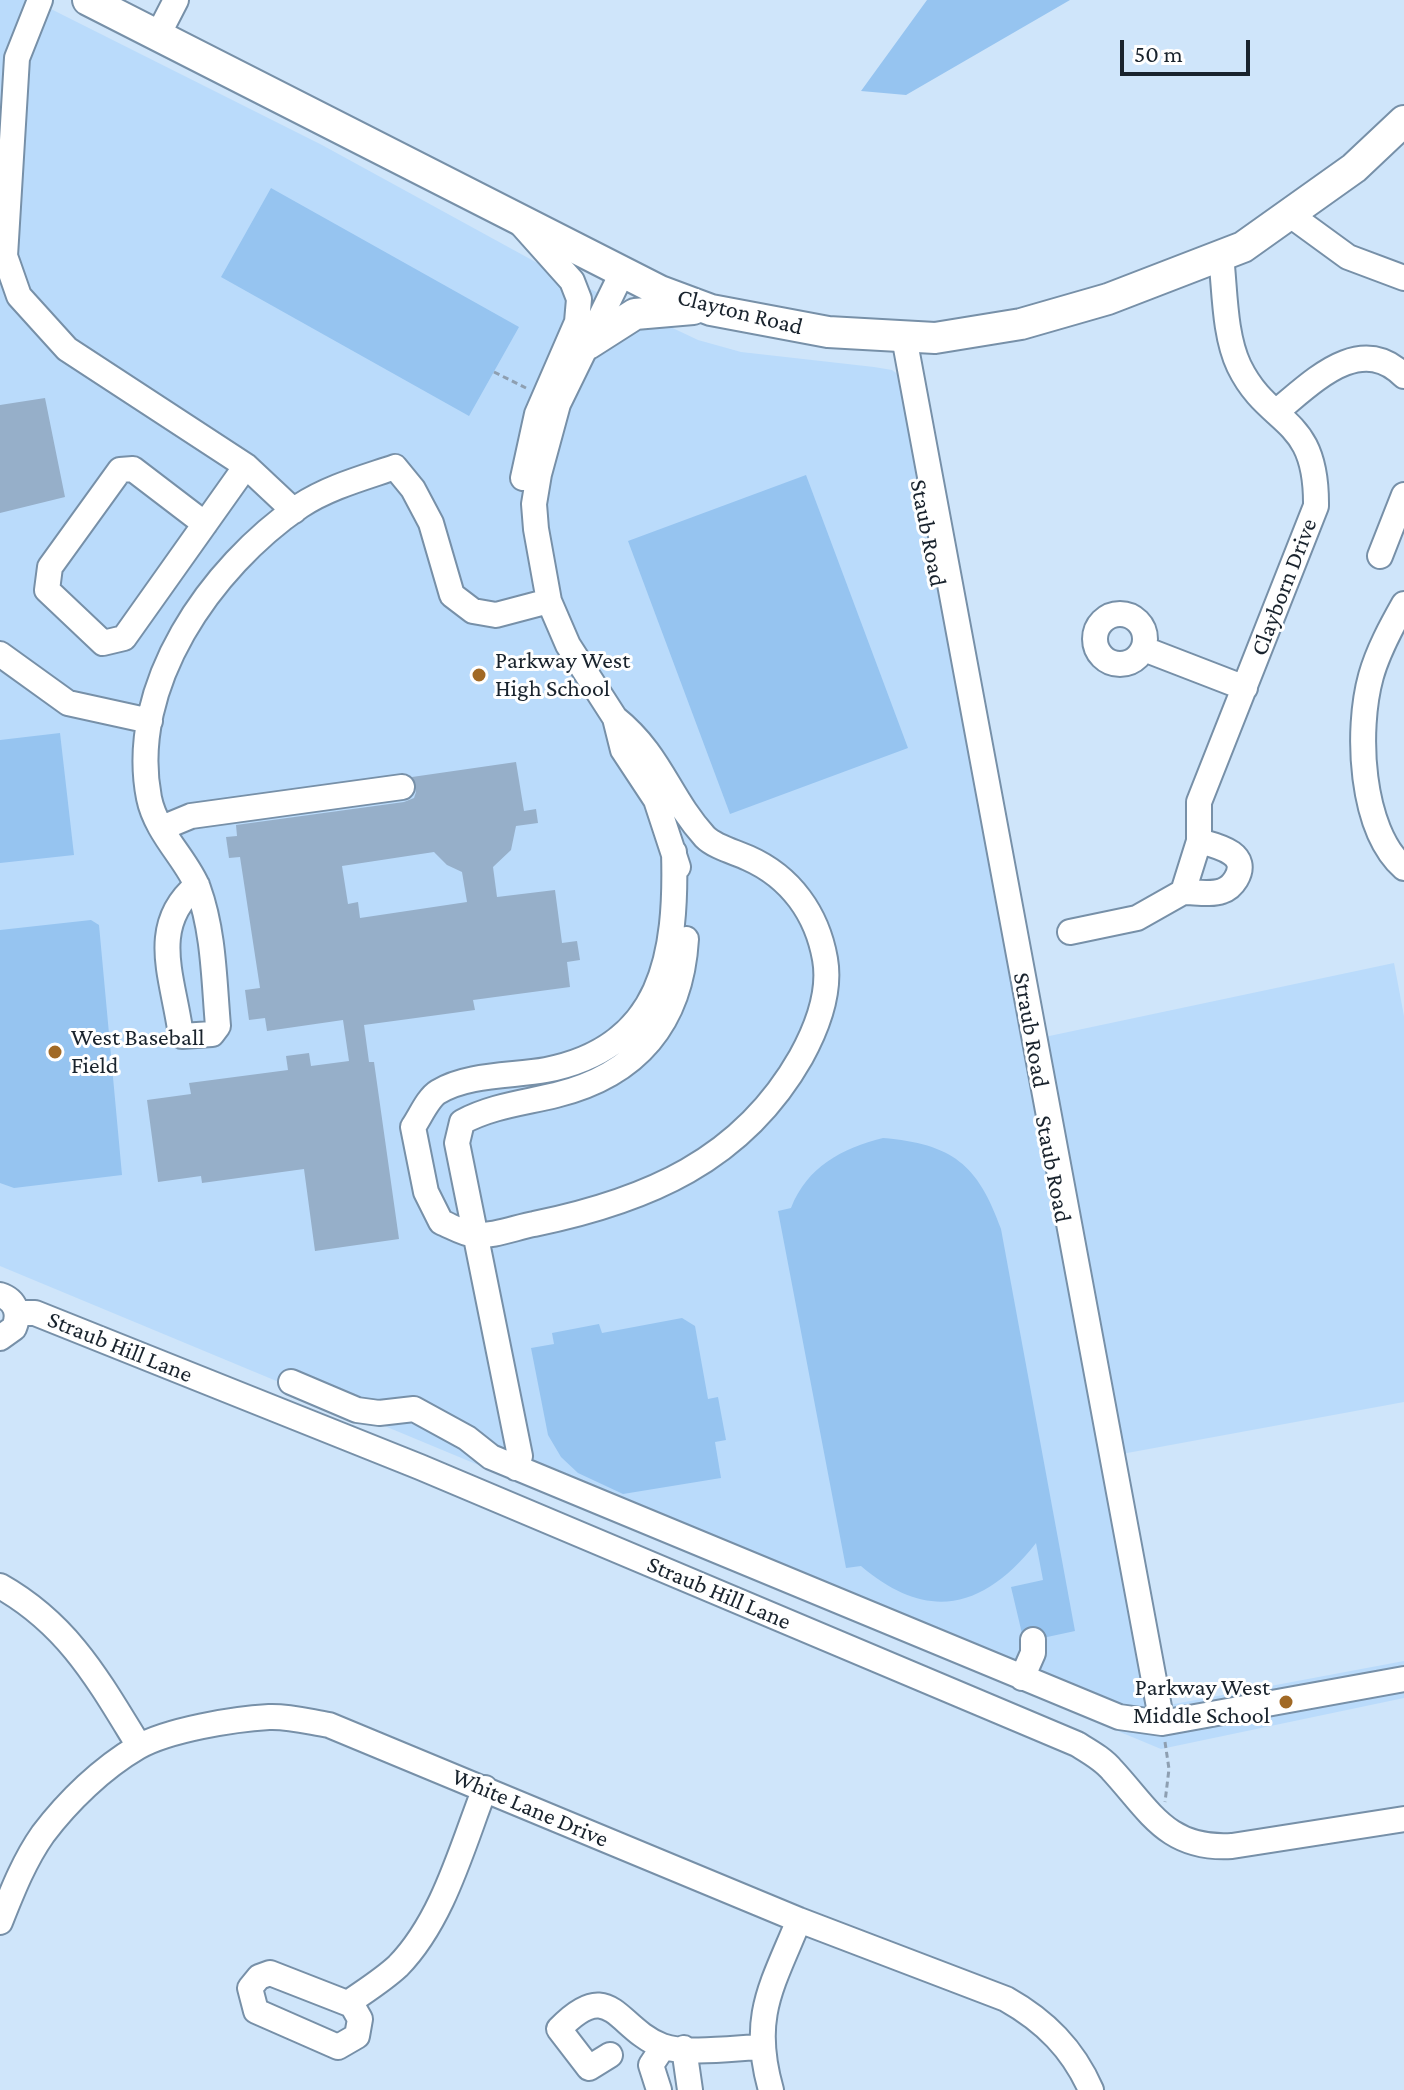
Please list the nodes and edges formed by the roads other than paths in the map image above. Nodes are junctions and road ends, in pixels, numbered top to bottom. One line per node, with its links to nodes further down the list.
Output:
1 (40, 0): 17 (street)
2 (88, 0): 4 (main road, Clayton Road)
3 (176, 0): 4 (street)
4 (158, 35): 7 (main road, Clayton Road)
5 (1404, 121): 6 (main road, Clayton Road)
6 (1289, 214): 8 (main road, Clayton Road); 10 (street)
7 (518, 220): 9 (main road, Clayton Road); 21 (street)
8 (1221, 256): 12 (main road, Clayton Road); 16 (street, Clayborn Drive)
9 (622, 273): 11 (main road, Clayton Road); 13 (street)
10 (1404, 278)
11 (709, 309): 12 (main road, Clayton Road); 13 (main road)
12 (904, 337): 48 (street, Straub Road)
13 (588, 344): 21 (street)
14 (1404, 376): 16 (street)
15 (897, 378): 48 (street, Staub Road)
16 (1277, 411): 27 (street, Clayborn Drive)
17 (246, 466): 19 (street); 20 (street)
18 (1404, 495): 22 (street)
19 (294, 511): 23 (street); 29 (street)
20 (205, 524): 20 (street)
21 (536, 529): 23 (street)
22 (1380, 556)
23 (549, 601): 28 (street)
24 (1404, 604): 34 (street)
25 (1144, 649): 27 (street)
26 (0, 654): 29 (street)
27 (1245, 688): 32 (street, Clayborn Drive)
28 (615, 718): 33 (street); 38 (street)
29 (150, 721): 31 (street)
30 (402, 787): 31 (street)
31 (162, 828): 35 (street)
32 (1199, 841): 36 (street, Clayborn Drive); 36 (street)
33 (674, 852): 38 (street); 38 (street)
34 (1404, 868)
35 (197, 885): 35 (street)
36 (1183, 892): 37 (street)
37 (1070, 932)
38 (476, 1235): 43 (street)
39 (0, 1295): 40 (street, Straub Hill Lane)
40 (17, 1313): 41 (street, Straub Hill Lane); 51 (street, Straub Hill Lane)
41 (0, 1338)
42 (291, 1382): 43 (street)
43 (516, 1468): 46 (street)
44 (0, 1586): 49 (street)
45 (1033, 1640): 46 (street)
46 (1022, 1678): 48 (street)
47 (1404, 1679): 48 (street)
48 (1162, 1723)
49 (139, 1746): 50 (street, White Lane Drive); 53 (street, White Lane Drive)
50 (485, 1788): 52 (street, White Lane Drive); 54 (street)
51 (1404, 1819)
52 (799, 1920): 55 (street); 61 (street, White Lane Drive)
53 (0, 1922)
54 (348, 2003)
55 (761, 2047): 56 (street); 60 (street)
56 (674, 2048): 57 (street); 58 (street); 59 (street)
57 (610, 2055)
58 (659, 2090)
59 (690, 2090)
60 (771, 2090)
61 (1091, 2090)

